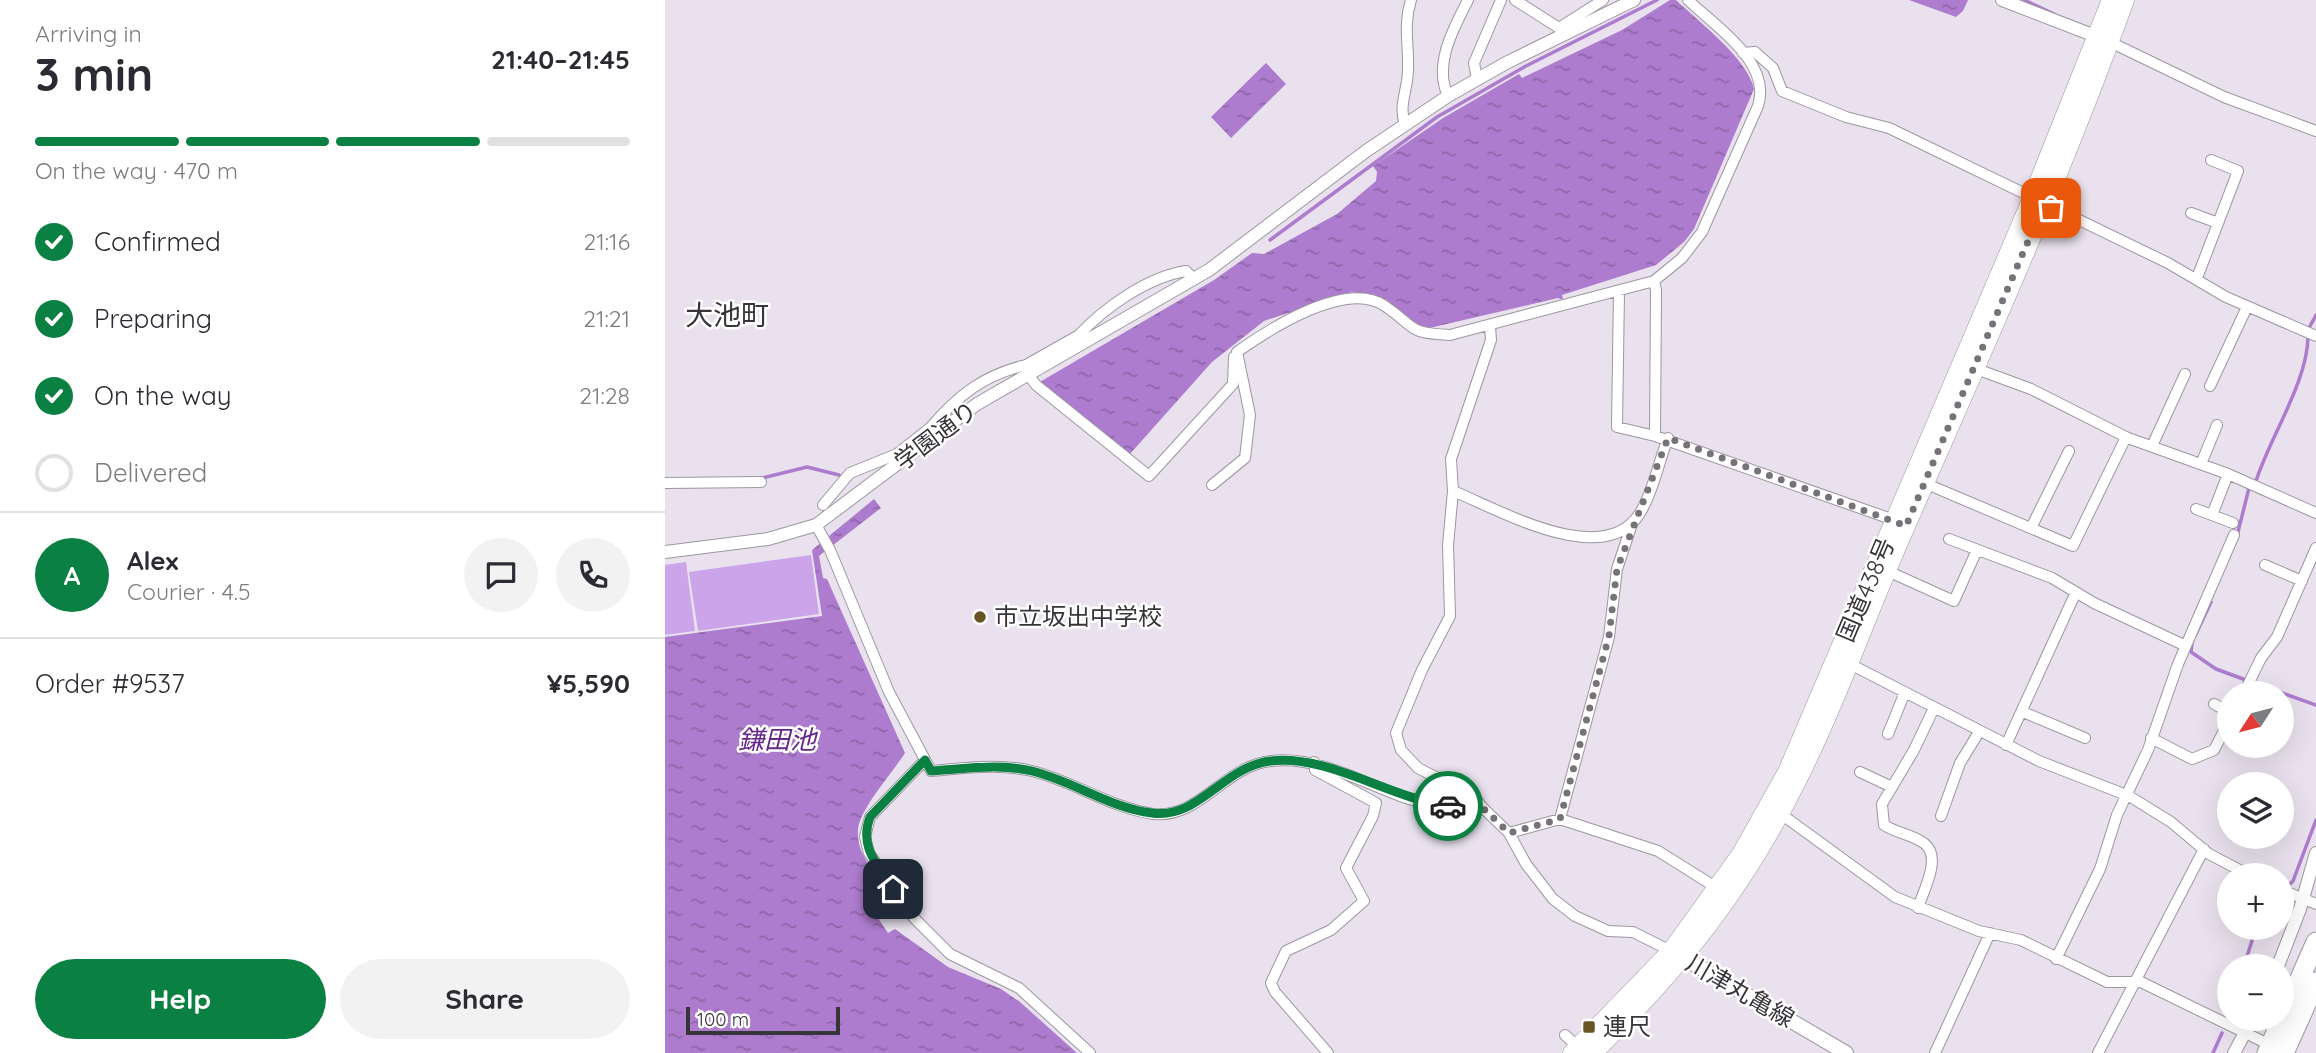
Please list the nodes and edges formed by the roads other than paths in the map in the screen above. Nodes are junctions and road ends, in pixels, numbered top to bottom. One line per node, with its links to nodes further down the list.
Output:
1 (1411, 0): 16 (street)
2 (1468, 0): 15 (street)
3 (1501, 0): 14 (street)
4 (1515, 0): 11 (street)
5 (1603, 0): 11 (street)
6 (1634, 0): 11 (street, 学園通り)
7 (1688, 0): 13 (street)
8 (2002, 0): 12 (street)
9 (2111, 0): 12 (highway, 国道438号)
10 (2125, 0): 12 (highway, 国道438号)
11 (1560, 32): 14 (street, 学園通り)
12 (2103, 40): 17 (street); 19 (highway, 国道438号)
13 (1743, 53): 19 (street); 24 (street)
14 (1477, 79): 15 (street, 学園通り)
15 (1448, 96): 16 (street, 学園通り)
16 (1405, 124): 23 (street, 学園通り)
17 (2316, 131)
18 (2211, 160): 21 (street)
19 (2038, 201): 22 (street); 31 (highway, 国道438号)
20 (2190, 213): 21 (street)
21 (2218, 223): 22 (street)
22 (2197, 278): 26 (street)
23 (1194, 279): 29 (street, 学園通り); 29 (street)
24 (1654, 281): 25 (street); 37 (street)
25 (1619, 291): 27 (street); 37 (street)
26 (2246, 307): 28 (street); 34 (street)
27 (1490, 326): 30 (street); 49 (street)
28 (2316, 336)
29 (1080, 339): 32 (street, 学園通り)
30 (1237, 352): 32 (street); 48 (street)
31 (1969, 366): 38 (street); 45 (highway, 国道438号)
32 (1028, 370): 36 (street, 学園通り); 36 (street)
33 (2185, 374): 40 (street)
34 (2210, 386)
35 (2217, 425): 42 (street)
36 (933, 431): 43 (street); 50 (street, 学園通り)
37 (1655, 436): 39 (street)
38 (2126, 436): 40 (street); 58 (street)
39 (1668, 438): 55 (street); 56 (street)
40 (2153, 446): 42 (street)
41 (2069, 451): 58 (street)
42 (2201, 464): 44 (street)
43 (850, 473): 50 (street); 51 (street)
44 (2228, 474): 53 (street); 54 (street)
45 (1919, 481): 56 (highway, 国道438号); 58 (street)
46 (761, 482): 47 (street)
47 (665, 483)
48 (1212, 485)
49 (1453, 491): 55 (street); 86 (street)
50 (862, 493): 57 (street, 学園通り)
51 (823, 505)
52 (2196, 509): 54 (street)
53 (2316, 513)
54 (2212, 515): 67 (street)
55 (1633, 521): 89 (street)
56 (1901, 523): 64 (highway, 国道438号)
57 (816, 525): 62 (street, 学園通り); 81 (street)
58 (2031, 528)
59 (1949, 539): 61 (street)
60 (2316, 548): 65 (street)
61 (1977, 550): 64 (street); 66 (street)
62 (665, 552)
63 (2265, 565): 65 (street)
64 (1882, 568): 68 (highway, 国道438号)
65 (2302, 581): 69 (street)
66 (2076, 592): 67 (street); 74 (street)
67 (2186, 646): 78 (street)
68 (1843, 661): 70 (street); 87 (highway, 国道438号)
69 (2250, 681)
70 (1905, 692): 73 (street); 76 (street)
71 (2214, 704): 72 (street)
72 (2217, 706)
73 (1934, 708): 75 (street); 84 (street)
74 (2023, 712): 77 (street); 80 (street)
75 (1979, 732): 80 (street); 88 (street)
76 (1888, 734)
77 (2085, 738)
78 (2151, 738): 79 (street); 85 (street)
79 (2217, 744)
80 (2007, 745): 85 (street)
81 (925, 760): 82 (street); 112 (street)
82 (1314, 762): 86 (street); 113 (street)
83 (1860, 772): 84 (street)
84 (1892, 787): 98 (street)
85 (2129, 796): 91 (street); 103 (street)
86 (1482, 807): 90 (street)
87 (1775, 810): 94 (highway, 国道438号); 98 (street); 102 (highway, 国道438号)
88 (1941, 816)
89 (1560, 819): 90 (street); 94 (street)
90 (1509, 833): 102 (street)
91 (2204, 849): 93 (street); 104 (street)
92 (2316, 853): 96 (street)
93 (2228, 863)
94 (1717, 888): 102 (highway, 国道438号)
95 (2294, 895): 96 (street)
96 (2302, 899): 97 (street); 101 (street)
97 (2316, 904)
98 (1918, 908): 99 (street)
99 (1990, 933): 103 (street); 114 (street)
100 (2316, 942): 110 (highway)
101 (2282, 954)
102 (1678, 955): 109 (highway, 国道438号); 111 (main road, 川津丸亀線)
103 (2056, 958): 104 (street)
104 (2133, 982): 107 (street); 115 (street)
105 (2316, 982): 117 (highway)
106 (2316, 995): 118 (highway)
107 (2217, 1017)
108 (2246, 1031): 110 (street); 116 (street)
109 (1577, 1047)
110 (2266, 1048)
111 (1838, 1051)
112 (1090, 1053)
113 (1328, 1053)
114 (1935, 1053)
115 (2098, 1053)
116 (2234, 1053)
117 (2284, 1053)
118 (2296, 1053)

